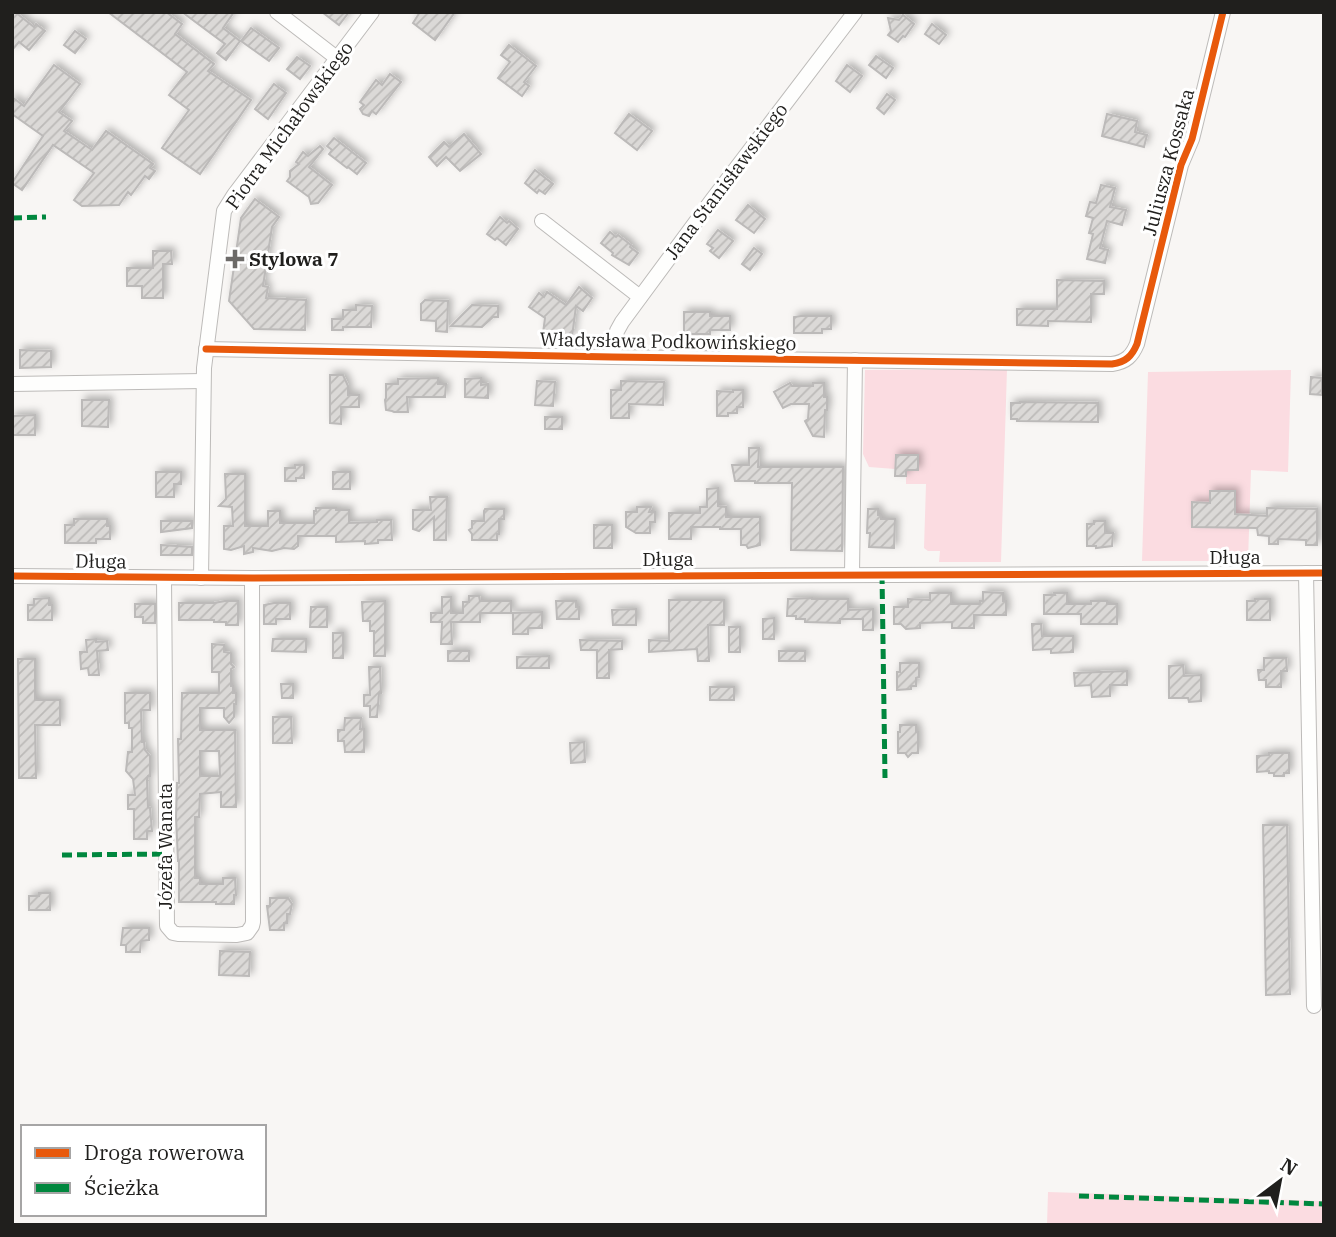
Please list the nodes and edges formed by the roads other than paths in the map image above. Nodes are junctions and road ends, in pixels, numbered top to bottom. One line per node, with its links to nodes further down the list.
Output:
1 (277, 12): 5 (street)
2 (372, 12): 5 (street, Piotra Michałowskiego)
3 (855, 12): 7 (street, Jana Stanisławskiego)
4 (1223, 12): 10 (street, Juliusza Kossaka)
5 (338, 59): 8 (street, Piotra Michałowskiego)
6 (542, 221): 7 (street)
7 (640, 297): 9 (street, Jana Stanisławskiego)
8 (206, 349): 9 (street, Władysława Podkowińskiego); 12 (street, Piotra Michałowskiego)
9 (612, 357): 11 (street, Władysława Podkowińskiego)
10 (1128, 359): 11 (street, Władysława Podkowińskiego)
11 (855, 360): 16 (street)
12 (204, 381): 13 (street); 19 (street, Piotra Michałowskiego)
13 (12, 384)
14 (1306, 573): 15 (street, Długa); 16 (street, Długa); 21 (street)
15 (1324, 573)
16 (852, 574): 20 (street, Długa)
17 (12, 576): 18 (street, Długa)
18 (164, 578): 19 (street, Długa); 20 (street, Józefa Wanata)
19 (201, 578): 20 (street, Długa)
20 (253, 578)
21 (1314, 1006)

